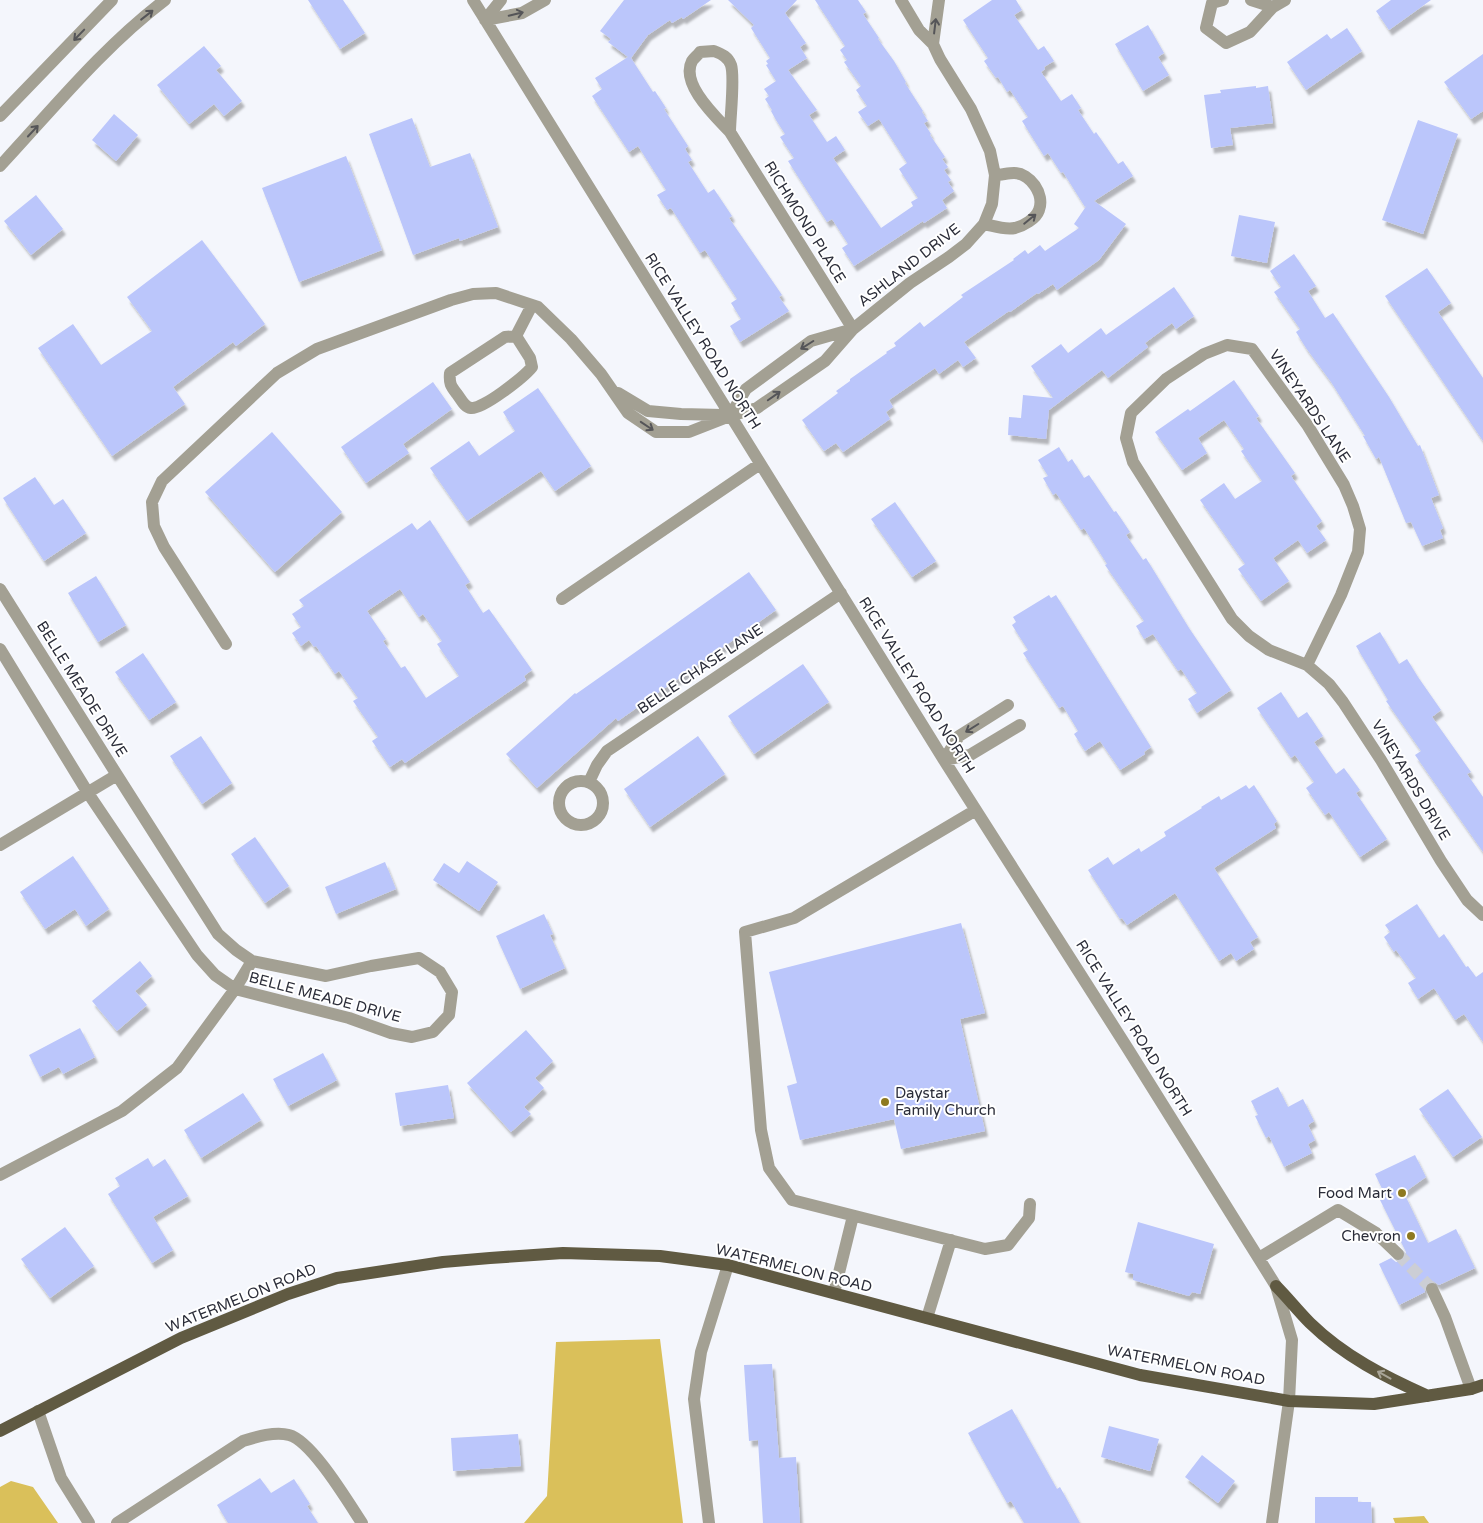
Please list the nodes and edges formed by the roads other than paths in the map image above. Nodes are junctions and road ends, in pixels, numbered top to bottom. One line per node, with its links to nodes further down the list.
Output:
1 (112, 0): 14 (street, one-way to 14)
2 (166, 0): 16 (street, one-way to 2)
3 (473, 0): 12 (street, RICE VALLEY ROAD NORTH)
4 (501, 0): 12 (street)
5 (545, 0): 12 (street, one-way to 5)
6 (901, 0): 13 (street, ASHLAND DRIVE)
7 (939, 0): 13 (street, one-way to 7)
8 (1223, 0): 11 (street)
9 (1251, 0): 11 (street)
10 (1285, 0): 11 (street)
11 (1273, 7)
12 (485, 20): 23 (street, RICE VALLEY ROAD NORTH)
13 (933, 44): 17 (street, ASHLAND DRIVE)
14 (0, 116)
15 (730, 132): 15 (street, RICHMOND PLACE); 20 (street, RICHMOND PLACE)
16 (0, 166)
17 (995, 175): 18 (street, ASHLAND DRIVE); 18 (street, ASHLAND DRIVE, one-way to 17)
18 (984, 224): 20 (street, ASHLAND DRIVE)
19 (532, 305): 21 (street); 22 (street); 28 (street)
20 (853, 329): 23 (street, ASHLAND DRIVE, one-way to 20); 23 (street, ASHLAND DRIVE, one-way to 23)
21 (516, 336): 21 (street)
22 (614, 391): 23 (street); 23 (street, one-way to 23)
23 (730, 416): 24 (street, RICE VALLEY ROAD NORTH)
24 (760, 464): 26 (street, RICE VALLEY ROAD NORTH); 27 (street)
25 (0, 588): 34 (street, BELLE MEADE DRIVE)
26 (841, 593): 33 (street, RICE VALLEY ROAD NORTH); 35 (street, BELLE CHASE LANE)
27 (562, 599)
28 (226, 644)
29 (0, 649): 36 (street, BELLE MEADE DRIVE)
30 (1307, 665): 30 (street, VINEYARDS LANE); 39 (street, VINEYARDS DRIVE)
31 (1008, 705): 33 (street, one-way to 33)
32 (1020, 725): 33 (street)
33 (944, 760): 37 (street, RICE VALLEY ROAD NORTH)
34 (117, 775): 36 (street); 40 (street, BELLE MEADE DRIVE)
35 (589, 782)
36 (88, 793): 38 (street); 41 (street, BELLE MEADE DRIVE)
37 (976, 810): 44 (street); 47 (street, RICE VALLEY ROAD NORTH)
38 (0, 845)
39 (1483, 915)
40 (252, 961): 41 (street); 41 (street, BELLE MEADE DRIVE)
41 (236, 989): 42 (street)
42 (0, 1175)
43 (1030, 1204): 45 (street)
44 (853, 1216): 45 (street); 51 (street)
45 (951, 1240): 52 (street)
46 (1398, 1254): 47 (street)
47 (1258, 1258): 49 (street, RICE VALLEY ROAD NORTH)
48 (728, 1265): 51 (main road, WATERMELON ROAD); 56 (main road, WATERMELON ROAD); 61 (street)
49 (1276, 1286): 54 (main road, one-way to 49); 55 (street, RICE VALLEY ROAD NORTH)
50 (1432, 1289): 53 (street)
51 (834, 1294): 52 (main road, WATERMELON ROAD)
52 (927, 1318): 55 (main road, WATERMELON ROAD)
53 (1477, 1387): 54 (main road, WATERMELON ROAD)
54 (1428, 1396): 55 (main road, WATERMELON ROAD)
55 (1290, 1401): 62 (street, RICE VALLEY ROAD NORTH)
56 (38, 1410): 57 (main road, WATERMELON ROAD); 58 (street)
57 (0, 1431)
58 (89, 1523)
59 (117, 1523): 60 (street)
60 (362, 1523)
61 (709, 1523)
62 (1272, 1523)

